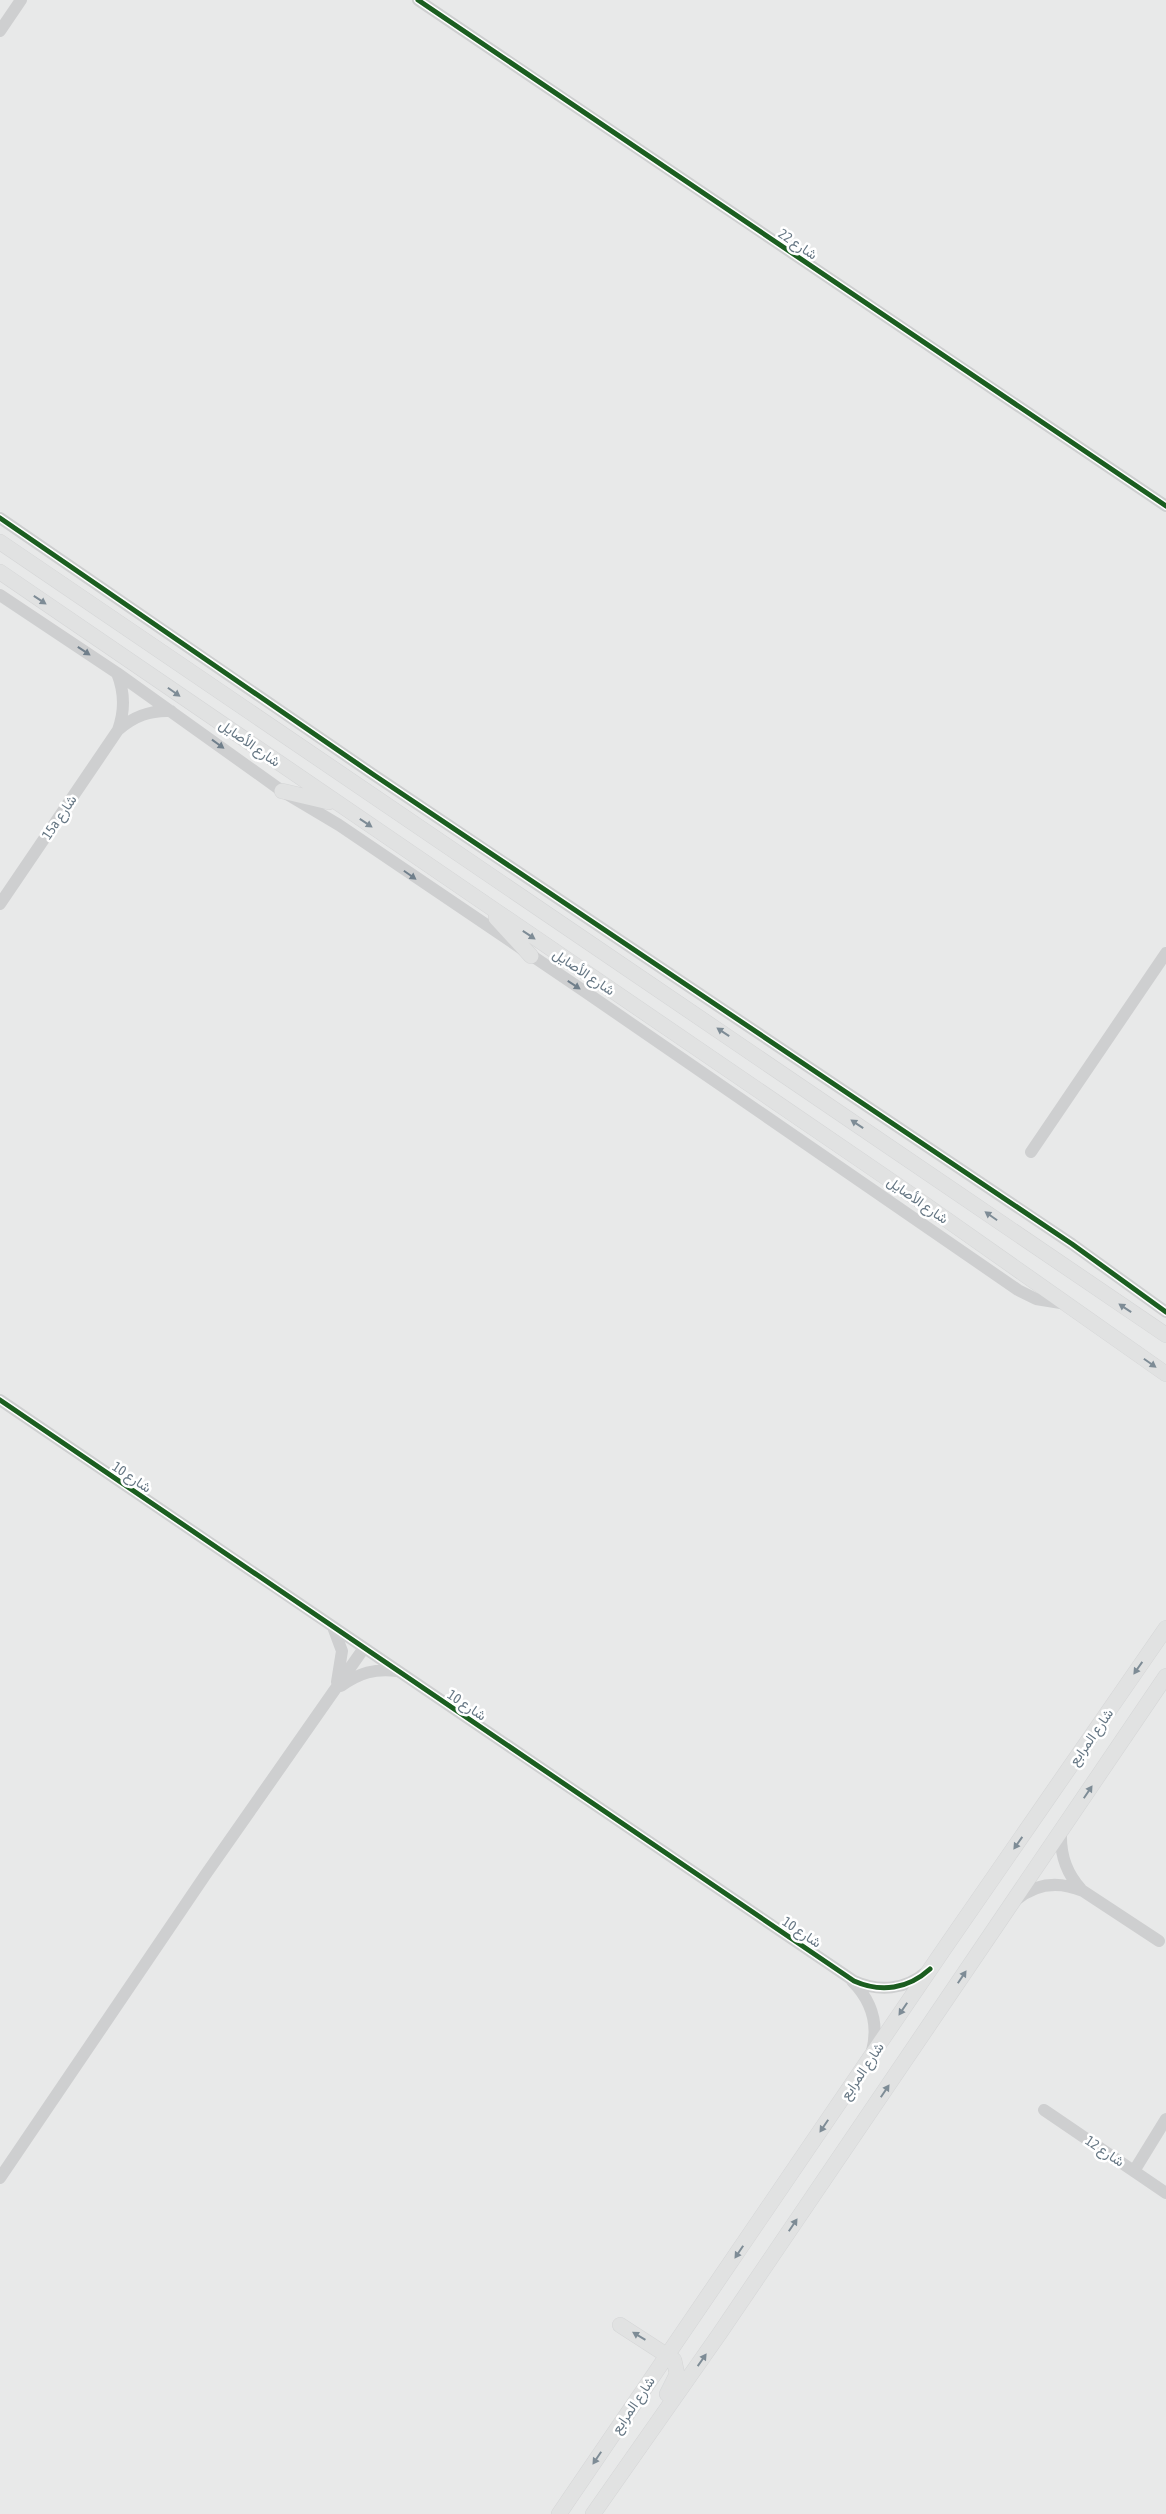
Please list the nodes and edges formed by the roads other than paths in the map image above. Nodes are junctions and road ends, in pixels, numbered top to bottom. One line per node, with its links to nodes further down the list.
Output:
1 (21, 0): 3 (street)
2 (418, 0): 4 (street, شارع 22)
3 (0, 30)
4 (1166, 506)
5 (0, 518): 20 (street)
6 (0, 542): 21 (main road, شارع الأصايل, one-way to 6)
7 (0, 572): 13 (main road, شارع الأصايل, one-way to 13)
8 (0, 595): 9 (street, one-way to 9)
9 (117, 673): 10 (street); 11 (street, 15a شارع)
10 (171, 711): 11 (street, 15a شارع); 12 (street, one-way to 12)
11 (118, 730): 14 (street, 15a شارع)
12 (282, 790): 13 (main road); 17 (street, one-way to 17)
13 (338, 805): 15 (main road, شارع الأصايل, one-way to 15)
14 (0, 904)
15 (490, 908): 17 (main road); 19 (main road, شارع الأصايل, one-way to 19)
16 (1166, 953): 18 (street)
17 (531, 956): 19 (street, one-way to 19)
18 (1031, 1152)
19 (1067, 1304): 22 (main road, شارع الأصايل, one-way to 22)
20 (1166, 1312)
21 (1166, 1335)
22 (1166, 1374)
23 (0, 1400): 24 (street, شارع 10)
24 (333, 1627): 26 (street, شارع 10); 29 (street)
25 (1166, 1628): 34 (main road, شارع المرابع, one-way to 34)
26 (364, 1648): 27 (street, شارع 10); 29 (street)
27 (397, 1671): 29 (street); 35 (street, شارع 10)
28 (1166, 1676): 30 (main road, شارع المرابع, one-way to 28)
29 (335, 1690): 40 (street)
30 (1061, 1832): 31 (street); 32 (main road, شارع المرابع)
31 (1083, 1891): 32 (street); 33 (street)
32 (1014, 1902): 44 (main road, شارع المرابع, one-way to 32)
33 (1159, 1941)
34 (930, 1969): 35 (street, شارع 10); 36 (main road, شارع المرابع, one-way to 36)
35 (847, 1976): 36 (street, شارع 10)
36 (871, 2057): 43 (main road, شارع المرابع, one-way to 43)
37 (1044, 2110): 39 (street, شارع 12)
38 (1165, 2124): 39 (street)
39 (1134, 2171): 41 (street, شارع 12)
40 (0, 2178)
41 (1166, 2192)
42 (620, 2324): 43 (main road, one-way to 42)
43 (668, 2354): 44 (main road); 45 (main road, شارع المرابع, one-way to 45)
44 (622, 2473): 46 (main road, شارع المرابع)
45 (559, 2514)
46 (593, 2514)

